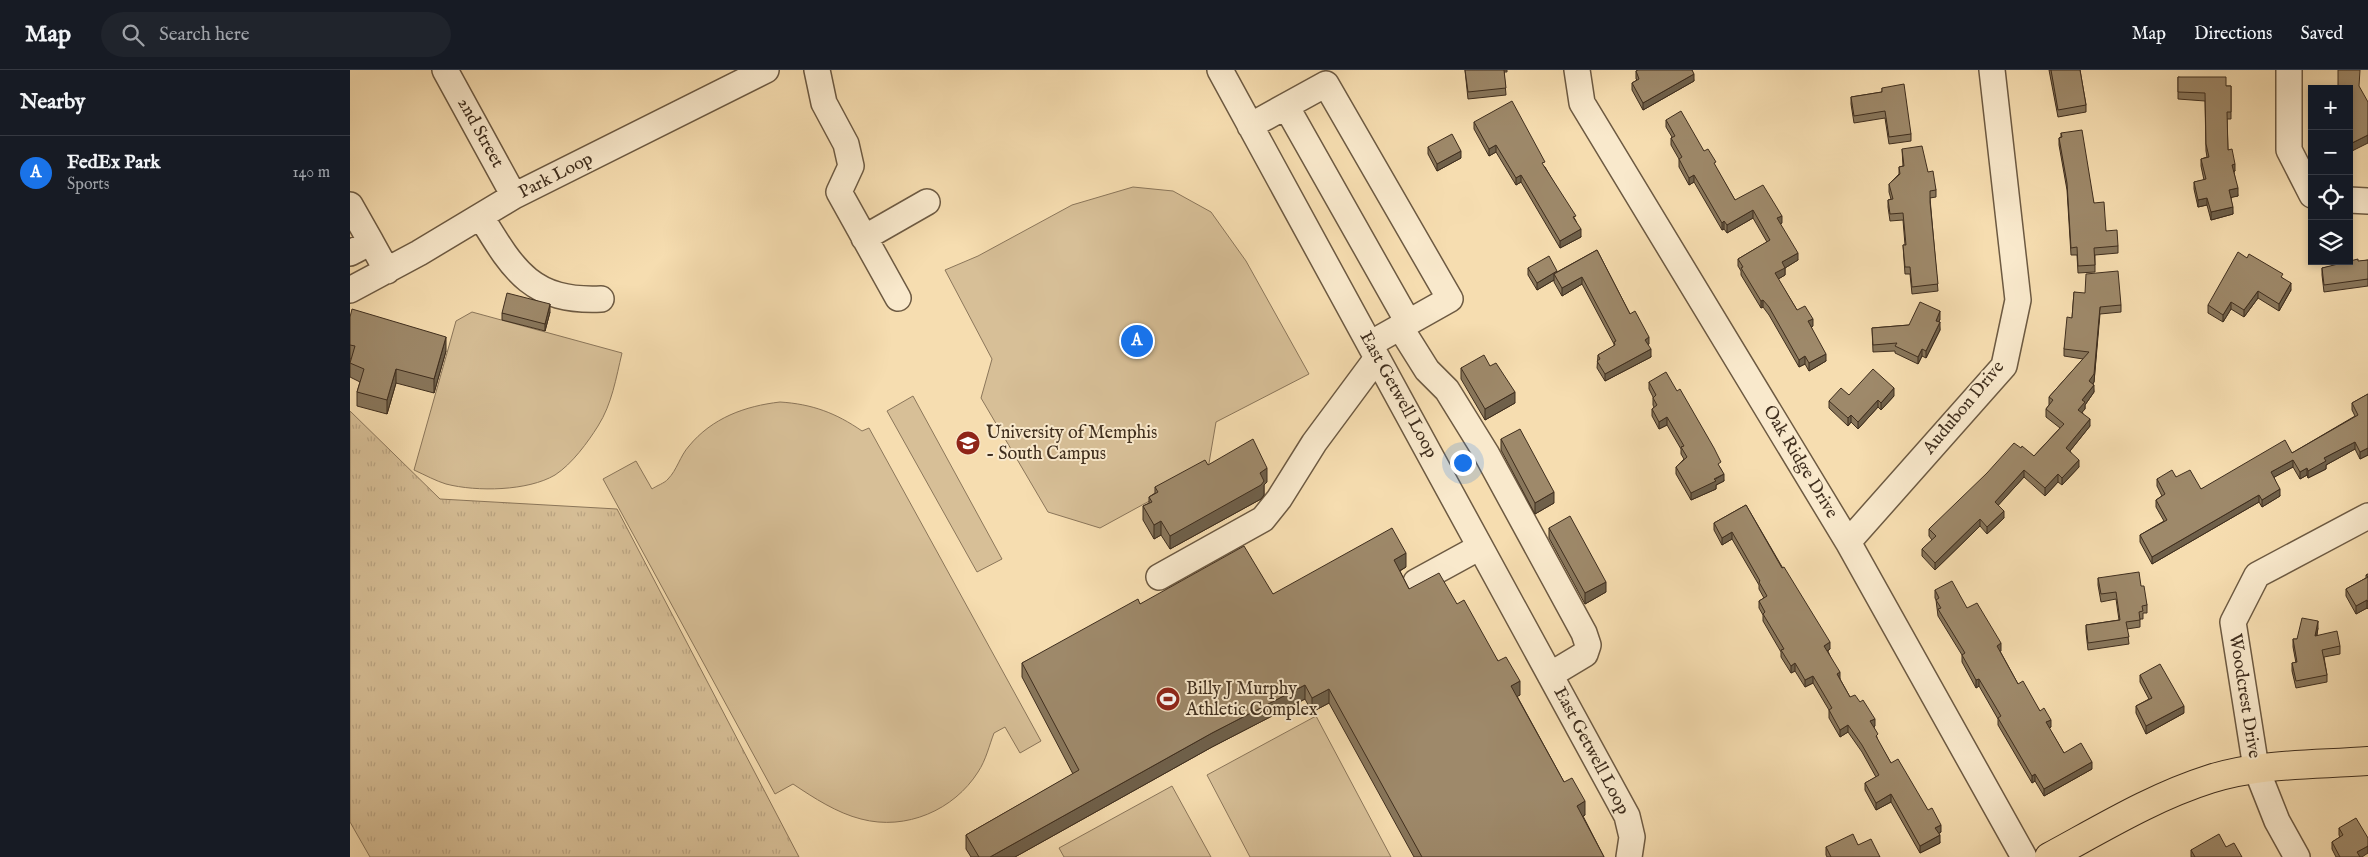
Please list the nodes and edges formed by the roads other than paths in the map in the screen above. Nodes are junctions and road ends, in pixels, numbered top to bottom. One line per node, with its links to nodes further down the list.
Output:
1 (445, 70): 11 (street, 2nd Street)
2 (766, 70): 11 (street, Park Loop)
3 (817, 70): 17 (street)
4 (1220, 70): 9 (street, East Getwell Loop)
5 (1576, 70): 26 (street, Oak Ridge Drive)
6 (1992, 70): 26 (street, Audubon Drive)
7 (2289, 70): 10 (street)
8 (1286, 106): 9 (street); 23 (street); 23 (street)
9 (1250, 126): 24 (street, East Getwell Loop)
10 (2308, 187)
11 (514, 196): 16 (street, Park Loop)
12 (2353, 200): 13 (street)
13 (2368, 201)
14 (927, 202): 17 (street)
15 (350, 205): 18 (street)
16 (481, 217): 19 (street, Park Loop); 21 (street)
17 (864, 238): 22 (street)
18 (361, 248): 19 (street)
19 (387, 271): 20 (street, Park Loop)
20 (350, 290)
21 (601, 298)
22 (898, 298)
23 (1404, 324): 24 (street); 30 (street)
24 (1374, 351): 27 (street, East Getwell Loop); 28 (street)
25 (2368, 516): 32 (street, Woodcrest Drive)
26 (1848, 542): 34 (street, Oak Ridge Drive)
27 (1480, 547): 29 (street); 30 (street, East Getwell Loop)
28 (1159, 577)
29 (1416, 582)
30 (1550, 675): 33 (street, East Getwell Loop)
31 (2368, 761): 32 (main road)
32 (2256, 768): 35 (main road); 36 (street, Woodcrest Drive)
33 (1629, 857)
34 (2024, 857)
35 (2049, 857)
36 (2297, 857)

